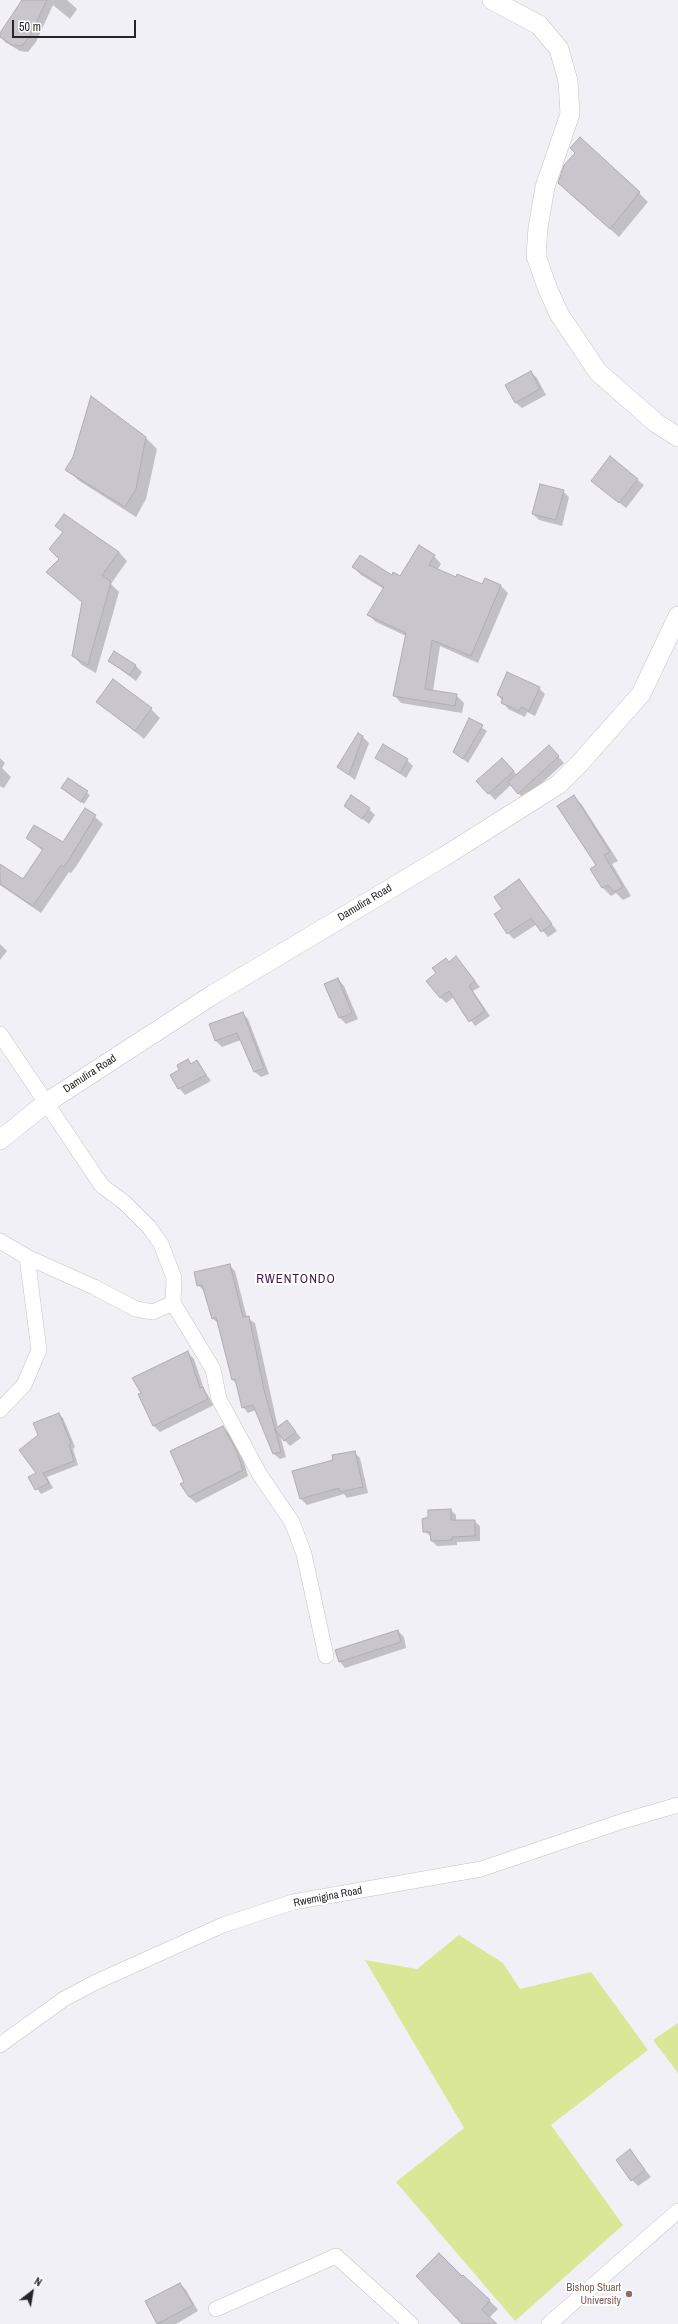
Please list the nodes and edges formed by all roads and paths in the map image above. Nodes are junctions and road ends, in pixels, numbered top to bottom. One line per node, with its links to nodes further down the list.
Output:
1 (492, 0): 2 (street)
2 (678, 437)
3 (678, 616): 5 (street, Damulira Road)
4 (0, 1034): 5 (street)
5 (46, 1103): 6 (street, Damulira Road); 9 (street)
6 (0, 1140)
7 (0, 1241): 8 (street)
8 (27, 1257): 9 (street); 10 (street)
9 (173, 1303): 11 (street)
10 (0, 1410)
11 (326, 1656)
12 (678, 1805): 13 (street, Rwemigina Road)
13 (0, 2045)
14 (678, 2211): 17 (street)
15 (216, 2309): 16 (street)
16 (411, 2324)
17 (549, 2324)

